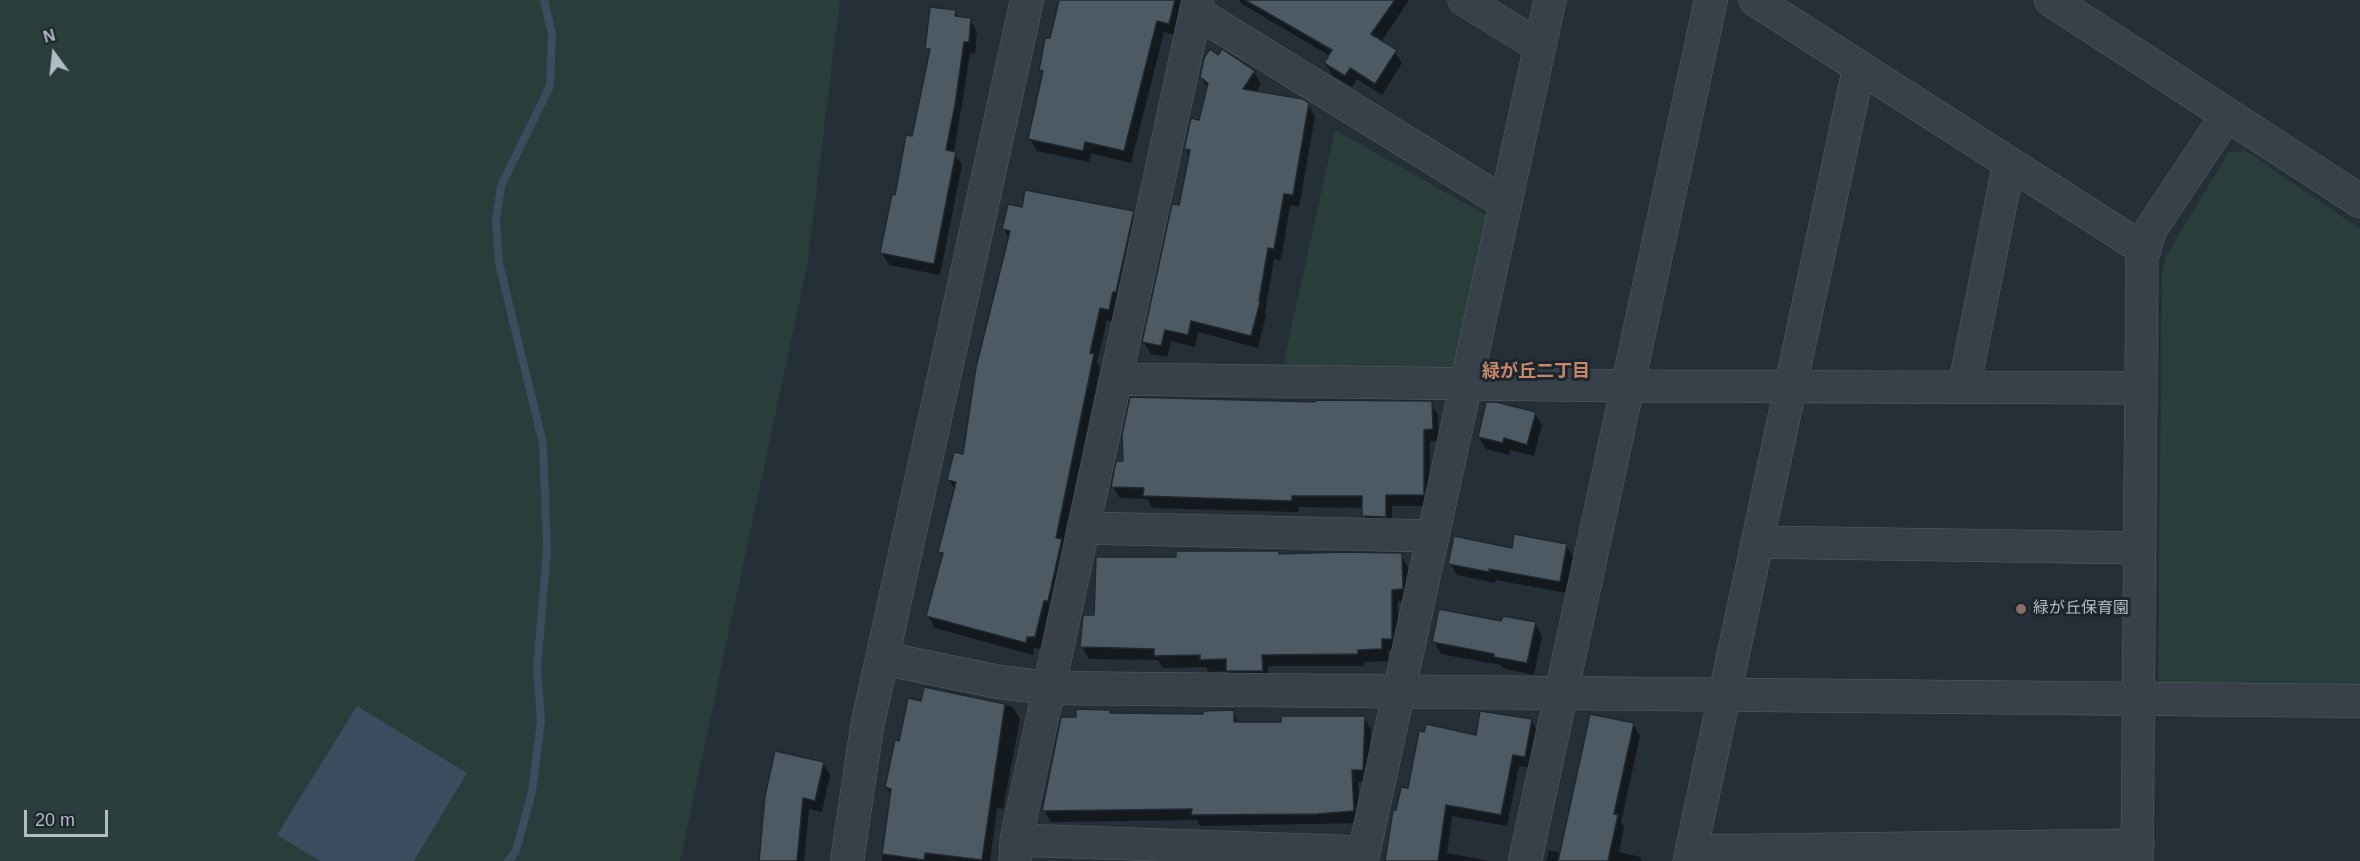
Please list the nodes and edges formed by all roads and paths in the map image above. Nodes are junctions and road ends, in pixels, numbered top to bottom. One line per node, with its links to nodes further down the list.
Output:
1 (1027, 0): 25 (street)
2 (1464, 0): 8 (street)
3 (1550, 0): 8 (street)
4 (1712, 0): 17 (street)
5 (1755, 0): 9 (street)
6 (2051, 0): 10 (street)
7 (1197, 6): 13 (street); 15 (street)
8 (1539, 46): 13 (street)
9 (1859, 67): 11 (street); 18 (street)
10 (2228, 115): 12 (street); 14 (street)
11 (2009, 164): 14 (street); 19 (street)
12 (2360, 201)
13 (1505, 203): 16 (street)
14 (2145, 250): 20 (street)
15 (1116, 379): 16 (street); 21 (street)
16 (1466, 383): 17 (street); 22 (street)
17 (1628, 386): 18 (street); 28 (street)
18 (1790, 387): 19 (street); 23 (street)
19 (1964, 387): 20 (street)
20 (2141, 388): 24 (street)
21 (1083, 528): 22 (street); 26 (street)
22 (1432, 536): 27 (street)
23 (1757, 542): 24 (street); 29 (street)
24 (2140, 548): 30 (street)
25 (882, 658): 26 (street); 36 (street)
26 (1049, 688): 27 (street); 32 (street)
27 (1398, 692): 28 (street); 35 (street)
28 (1561, 694): 29 (street); 37 (street)
29 (1724, 696): 30 (street); 34 (street)
30 (2139, 699): 31 (street); 33 (street)
31 (2360, 701)
32 (1016, 850): 35 (street)
33 (2138, 853): 34 (street)
34 (1690, 856)
35 (1363, 857)
36 (847, 861)
37 (1525, 861)

